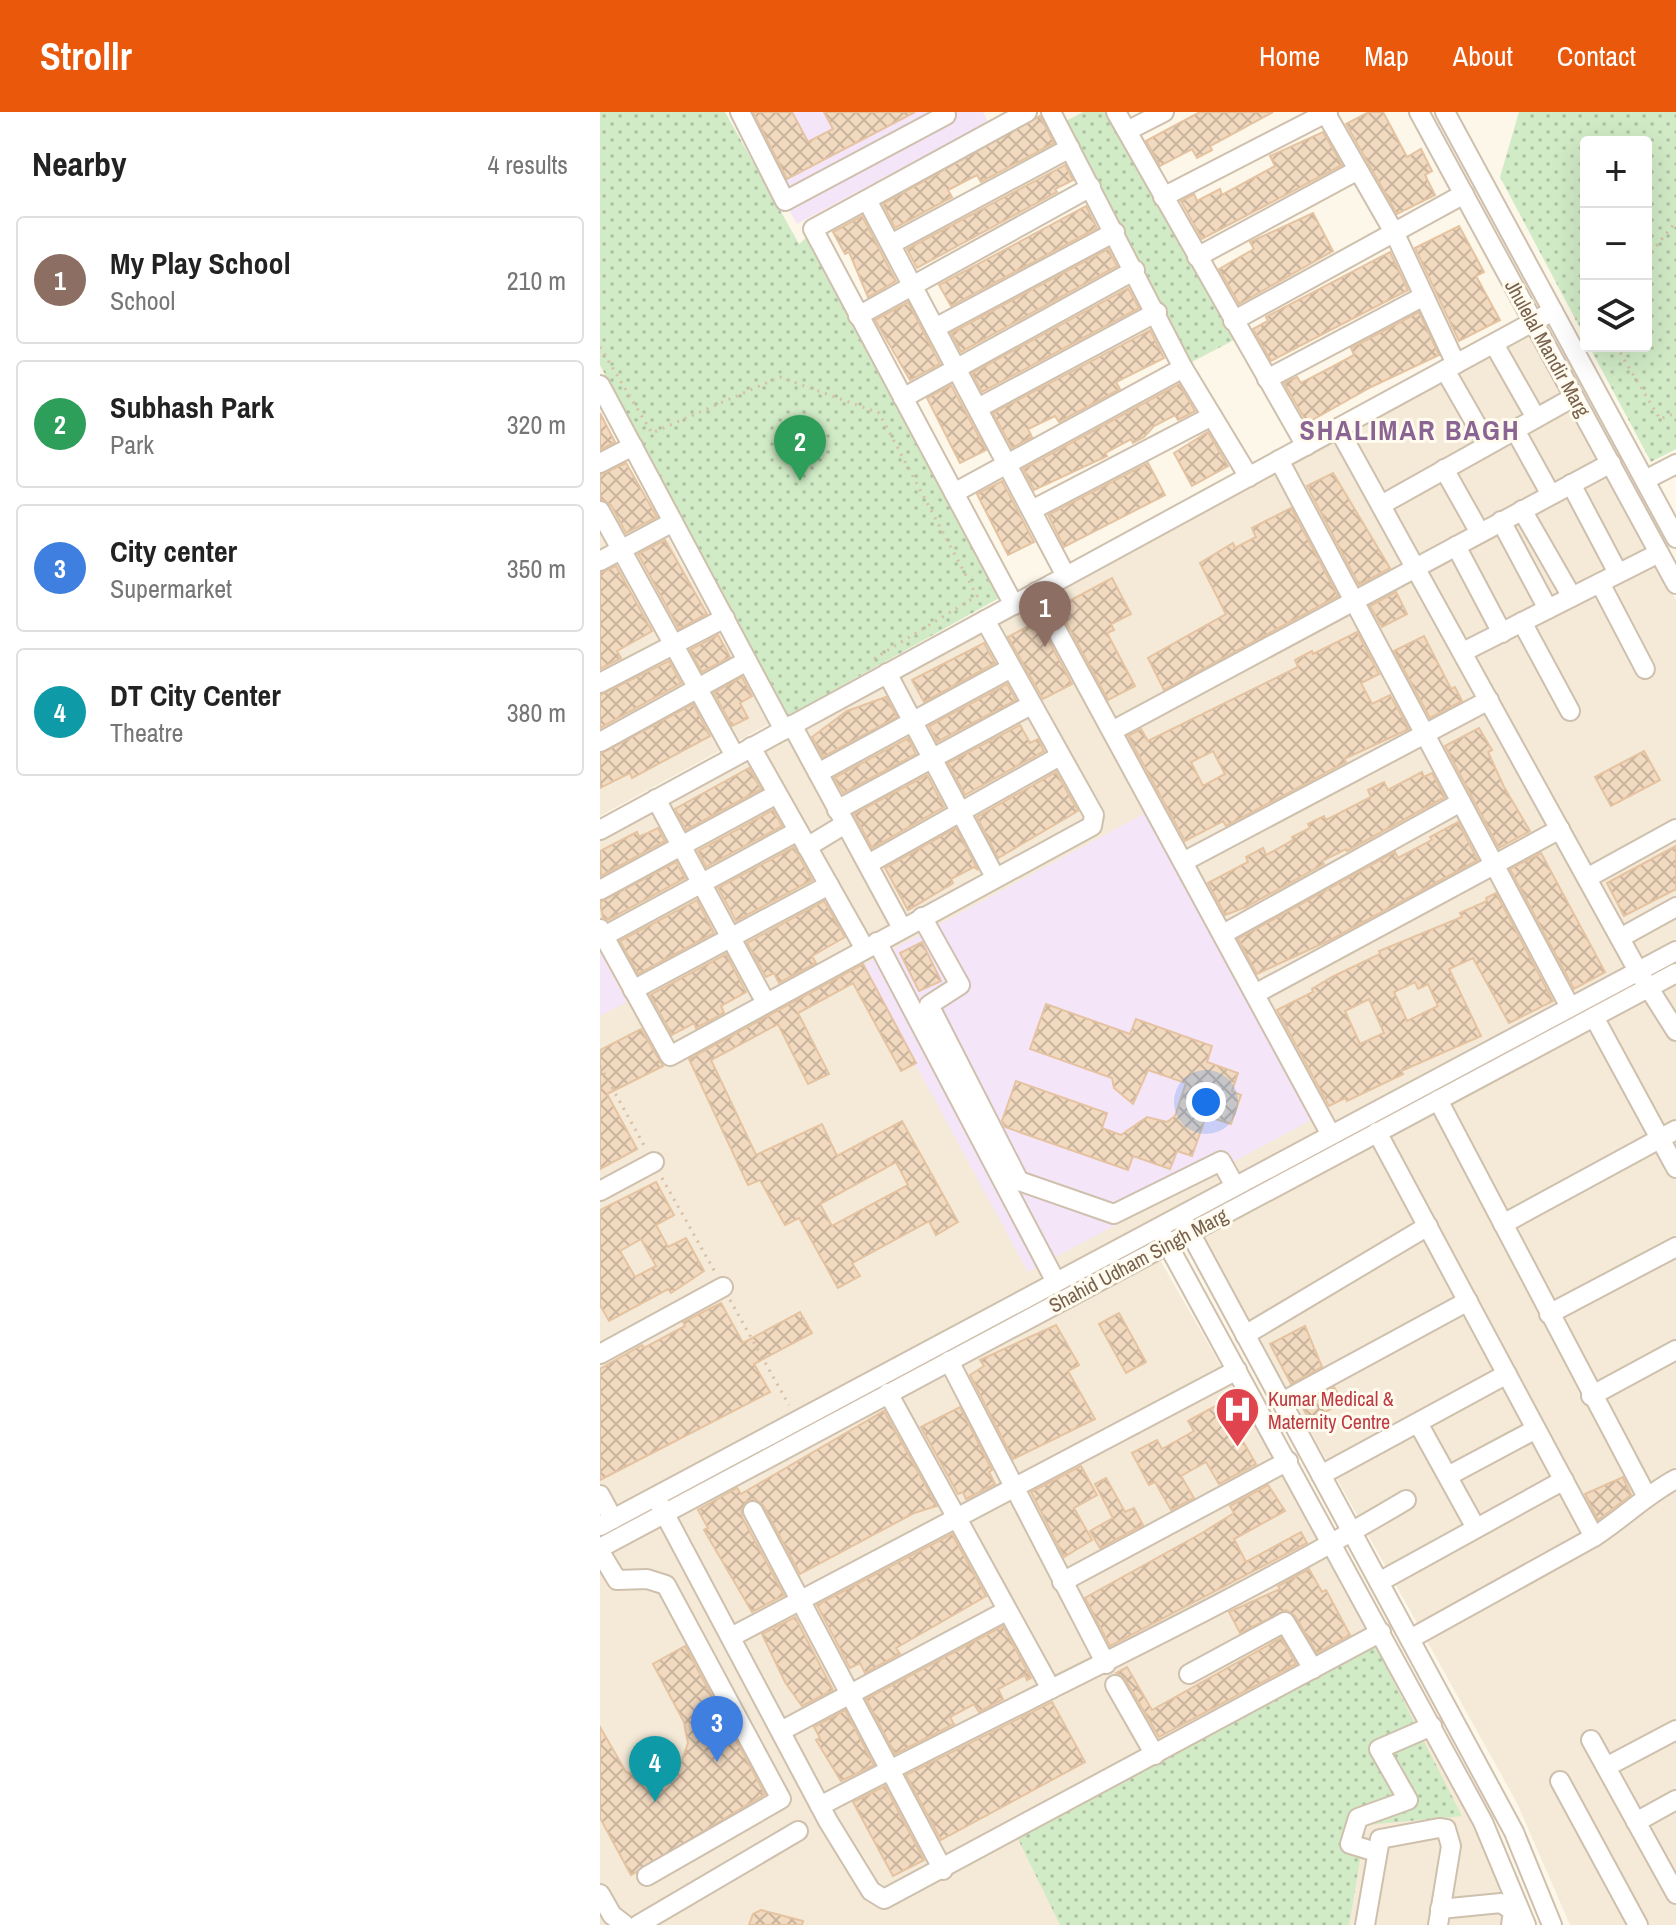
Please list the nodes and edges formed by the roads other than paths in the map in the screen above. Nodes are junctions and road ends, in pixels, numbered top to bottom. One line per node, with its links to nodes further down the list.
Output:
1 (740, 112): 9 (street)
2 (1027, 112): 16 (street)
3 (1051, 112): 11 (street)
4 (1116, 112): 10 (street)
5 (1164, 112): 10 (street)
6 (1326, 112): 12 (street); 15 (street)
7 (1419, 112): 14 (street, Jhulelal Mandir Marg)
8 (1445, 112): 24 (street, Jhulelal Mandir Marg)
9 (946, 115)
10 (1127, 131): 15 (street)
11 (1070, 148): 13 (street); 19 (street)
12 (1358, 170): 18 (street); 20 (street)
13 (1091, 187): 17 (street); 22 (street)
14 (1464, 194): 18 (street); 28 (street, Jhulelal Mandir Marg)
15 (1163, 197): 20 (street)
16 (867, 200): 19 (street); 26 (street)
17 (1115, 232): 21 (street); 29 (street)
18 (1395, 234): 23 (street); 27 (street)
19 (891, 244): 22 (street)
20 (1197, 257): 27 (street)
21 (1135, 270): 25 (street); 32 (street)
22 (913, 286): 26 (street); 29 (street)
23 (1424, 296): 31 (street); 34 (street)
24 (1553, 311): 28 (street); 53 (street, Jhulelal Mandir Marg)
25 (1157, 312): 33 (street); 38 (street)
26 (858, 316): 37 (street)
27 (1233, 321): 34 (street)
28 (1534, 322): 30 (street); 36 (street, Jhulelal Mandir Marg)
29 (935, 328): 32 (street)
30 (1494, 344): 31 (street); 40 (street)
31 (1450, 367): 41 (street); 43 (street)
32 (956, 368): 37 (street); 38 (street)
33 (1183, 368): 39 (street); 49 (street)
34 (1267, 379): 45 (street)
35 (600, 385): 44 (street)
36 (1574, 397): 40 (street); 48 (street, Jhulelal Mandir Marg)
37 (903, 398): 55 (street)
38 (978, 408): 49 (street)
39 (1212, 416): 52 (street); 58 (street)
40 (1536, 418): 42 (street)
41 (1338, 428): 45 (street); 57 (street)
42 (1515, 430): 43 (street); 56 (street)
43 (1488, 445): 51 (street)
44 (633, 446): 47 (street); 62 (street)
45 (1306, 446): 46 (street)
46 (1279, 460): 52 (street); 76 (street)
47 (600, 463)
48 (1611, 463): 54 (street); 67 (street, Jhulelal Mandir Marg)
49 (1007, 464): 55 (street); 58 (street)
50 (1676, 464): 53 (street)
51 (1444, 469): 57 (street); 63 (street)
52 (1249, 477): 71 (street)
53 (1645, 480): 64 (street, Jhulelal Mandir Marg)
54 (1571, 484): 56 (street); 70 (street)
55 (954, 493): 77 (street)
56 (1551, 495): 59 (street)
57 (1381, 505): 69 (street)
58 (1032, 510): 71 (street)
59 (1522, 510): 61 (street); 75 (street)
60 (600, 511): 66 (street)
61 (1501, 521): 63 (street); 78 (street)
62 (673, 522): 66 (street); 79 (street)
63 (1480, 533): 65 (street)
64 (1676, 538)
65 (1456, 546): 69 (street); 82 (street)
66 (622, 550): 68 (street); 83 (street)
67 (1659, 553): 70 (street); 73 (street, Jhulelal Mandir Marg)
68 (600, 561)
69 (1416, 568): 76 (street); 84 (street)
70 (1618, 573): 72 (street)
71 (1066, 576): 74 (street)
72 (1600, 583): 75 (street); 87 (street)
73 (1676, 584)
74 (1036, 592): 77 (street); 96 (street)
75 (1572, 597): 78 (street)
76 (1354, 601): 96 (street); 97 (street)
77 (1014, 605): 80 (street)
78 (1548, 609): 81 (street)
79 (725, 618): 83 (street); 85 (street)
80 (985, 620): 86 (street); 88 (street)
81 (1522, 622): 82 (street); 93 (street)
82 (1502, 633): 84 (street)
83 (673, 644): 89 (street); 90 (street)
84 (1463, 652): 91 (street)
85 (747, 661): 90 (street); 95 (street)
86 (1011, 668): 92 (street); 94 (street)
87 (1645, 669)
88 (887, 673): 94 (street); 95 (street)
89 (600, 683)
90 (698, 689): 98 (street); 99 (street)
91 (1489, 700): 97 (street); 108 (street)
92 (1031, 705): 100 (street); 101 (street)
93 (1570, 711)
94 (912, 720): 101 (street); 102 (street)
95 (788, 728): 99 (street); 102 (street)
96 (1112, 731): 113 (street)
97 (1425, 734): 105 (street); 113 (street)
98 (600, 742)
99 (743, 752): 103 (street); 104 (street)
100 (1060, 756): 106 (street); 116 (street)
101 (932, 759): 106 (street); 107 (street)
102 (818, 773): 107 (street)
103 (777, 794): 111 (street); 112 (street)
104 (656, 799): 110 (street); 112 (street)
105 (1461, 802): 115 (street); 125 (street)
106 (960, 812): 114 (street); 116 (street)
107 (841, 817): 111 (street); 114 (street)
108 (1560, 829): 115 (street); 117 (street)
109 (1676, 829): 117 (street)
110 (600, 830)
111 (803, 839): 118 (street); 119 (street)
112 (681, 846): 118 (street); 120 (street)
113 (1183, 862): 125 (street)
114 (868, 864): 123 (street)
115 (1495, 865): 134 (street); 136 (street)
116 (995, 877): 122 (street)
117 (1587, 878): 127 (street)
118 (701, 883): 124 (street); 126 (street)
119 (829, 885): 126 (street); 128 (street)
120 (600, 890)
121 (1676, 907): 127 (street)
122 (922, 917): 123 (street); 145 (street)
123 (902, 928): 128 (street)
124 (602, 932): 133 (street)
125 (1223, 934): 134 (street)
126 (730, 938): 133 (street); 135 (street)
127 (1620, 938): 130 (street)
128 (871, 945): 135 (street); 153 (street)
129 (1676, 951): 130 (street, Shahid Udham Singh Marg)
130 (1638, 971): 132 (street); 136 (street, Shahid Udham Singh Marg)
131 (1676, 973): 132 (street, Shahid Udham Singh Marg)
132 (1648, 988): 137 (street, Shahid Udham Singh Marg); 138 (street)
133 (633, 990): 135 (street)
134 (1255, 994): 142 (street)
135 (766, 1003)
136 (1570, 1007): 142 (street, Shahid Udham Singh Marg)
137 (1594, 1017): 139 (street, Shahid Udham Singh Marg); 141 (street)
138 (1676, 1031)
139 (1438, 1100): 140 (street, Shahid Udham Singh Marg); 148 (street)
140 (1377, 1132): 149 (street); 150 (street, Shahid Udham Singh Marg)
141 (1668, 1134): 144 (street); 148 (street)
142 (1331, 1135): 145 (street, Shahid Udham Singh Marg)
143 (654, 1162): 146 (street)
144 (1676, 1168)
145 (1235, 1186): 147 (street, Shahid Udham Singh Marg)
146 (600, 1191)
147 (1181, 1215): 150 (street); 151 (street, Shahid Udham Singh Marg)
148 (1503, 1224): 156 (street)
149 (1428, 1226): 155 (street); 157 (street)
150 (1190, 1232): 151 (street, Shahid Udham Singh Marg); 157 (street)
151 (1163, 1236): 153 (street, Shahid Udham Singh Marg); 160 (street, Shahid Udham Singh Marg); 161 (street)
152 (1676, 1247): 156 (street)
153 (1056, 1282): 176 (street, Shahid Udham Singh Marg)
154 (723, 1287): 159 (street)
155 (1468, 1301): 162 (street); 165 (street)
156 (1549, 1314): 164 (street)
157 (1245, 1335): 165 (street)
158 (1676, 1350): 164 (street)
159 (600, 1354)
160 (949, 1361): 163 (street, Shahid Udham Singh Marg); 173 (street)
161 (1237, 1370): 168 (street); 173 (street)
162 (1507, 1374): 166 (street); 167 (street)
163 (888, 1393): 179 (street, Shahid Udham Singh Marg); 180 (street)
164 (1591, 1396): 175 (street)
165 (1282, 1402): 169 (street)
166 (1418, 1423): 169 (street); 170 (street)
167 (1536, 1429): 170 (street); 172 (street)
168 (1288, 1461): 185 (street); 187 (street)
169 (1321, 1475): 183 (street)
170 (1448, 1476): 182 (street)
171 (1676, 1479): 175 (street)
172 (1564, 1480): 182 (street); 184 (street)
173 (1012, 1488): 180 (street); 187 (street)
174 (600, 1495): 181 (street)
175 (1646, 1495): 184 (street)
176 (656, 1496): 179 (street); 181 (street, Shahid Udham Singh Marg)
177 (1406, 1500): 183 (street)
178 (753, 1511): 189 (street)
179 (665, 1513): 186 (street, Shahid Udham Singh Marg); 192 (street)
180 (955, 1519): 189 (street); 190 (street)
181 (606, 1522)
182 (1476, 1528): 188 (street)
183 (1352, 1532): 185 (street); 188 (street)
184 (1594, 1537): 193 (street)
185 (1333, 1545): 191 (street); 194 (street)
186 (600, 1550): 214 (street)
187 (1062, 1582): 194 (street)
188 (1379, 1582): 193 (street)
189 (799, 1601): 192 (street); 199 (street)
190 (1006, 1611): 198 (street); 199 (street)
191 (1381, 1632): 195 (street); 200 (street)
192 (731, 1637): 202 (street)
193 (1410, 1639): 223 (street)
194 (1106, 1664): 198 (street)
195 (1313, 1669): 196 (street); 204 (street)
196 (1189, 1674)
197 (1115, 1685): 204 (street)
198 (1051, 1689): 206 (street)
199 (850, 1694): 202 (street); 206 (street)
200 (1432, 1726): 212 (street); 222 (street)
201 (1676, 1730): 205 (street)
202 (781, 1731): 209 (street)
203 (1591, 1740): 205 (street)
204 (1155, 1755): 213 (street)
205 (1606, 1767): 210 (street)
206 (892, 1769): 209 (street); 213 (street)
207 (1560, 1781): 224 (street)
208 (1676, 1800): 210 (street)
209 (820, 1806): 213 (street)
210 (1636, 1822): 216 (street)
211 (798, 1831): 219 (street)
212 (1376, 1852): 217 (street); 220 (street)
213 (943, 1870)
214 (647, 1876)
215 (600, 1894): 218 (street)
216 (1676, 1894)
217 (1439, 1917): 221 (street)
218 (625, 1925)
219 (638, 1925)
220 (1365, 1925)
221 (1511, 1925)
222 (1526, 1925)
223 (1552, 1925)
224 (1638, 1925)

